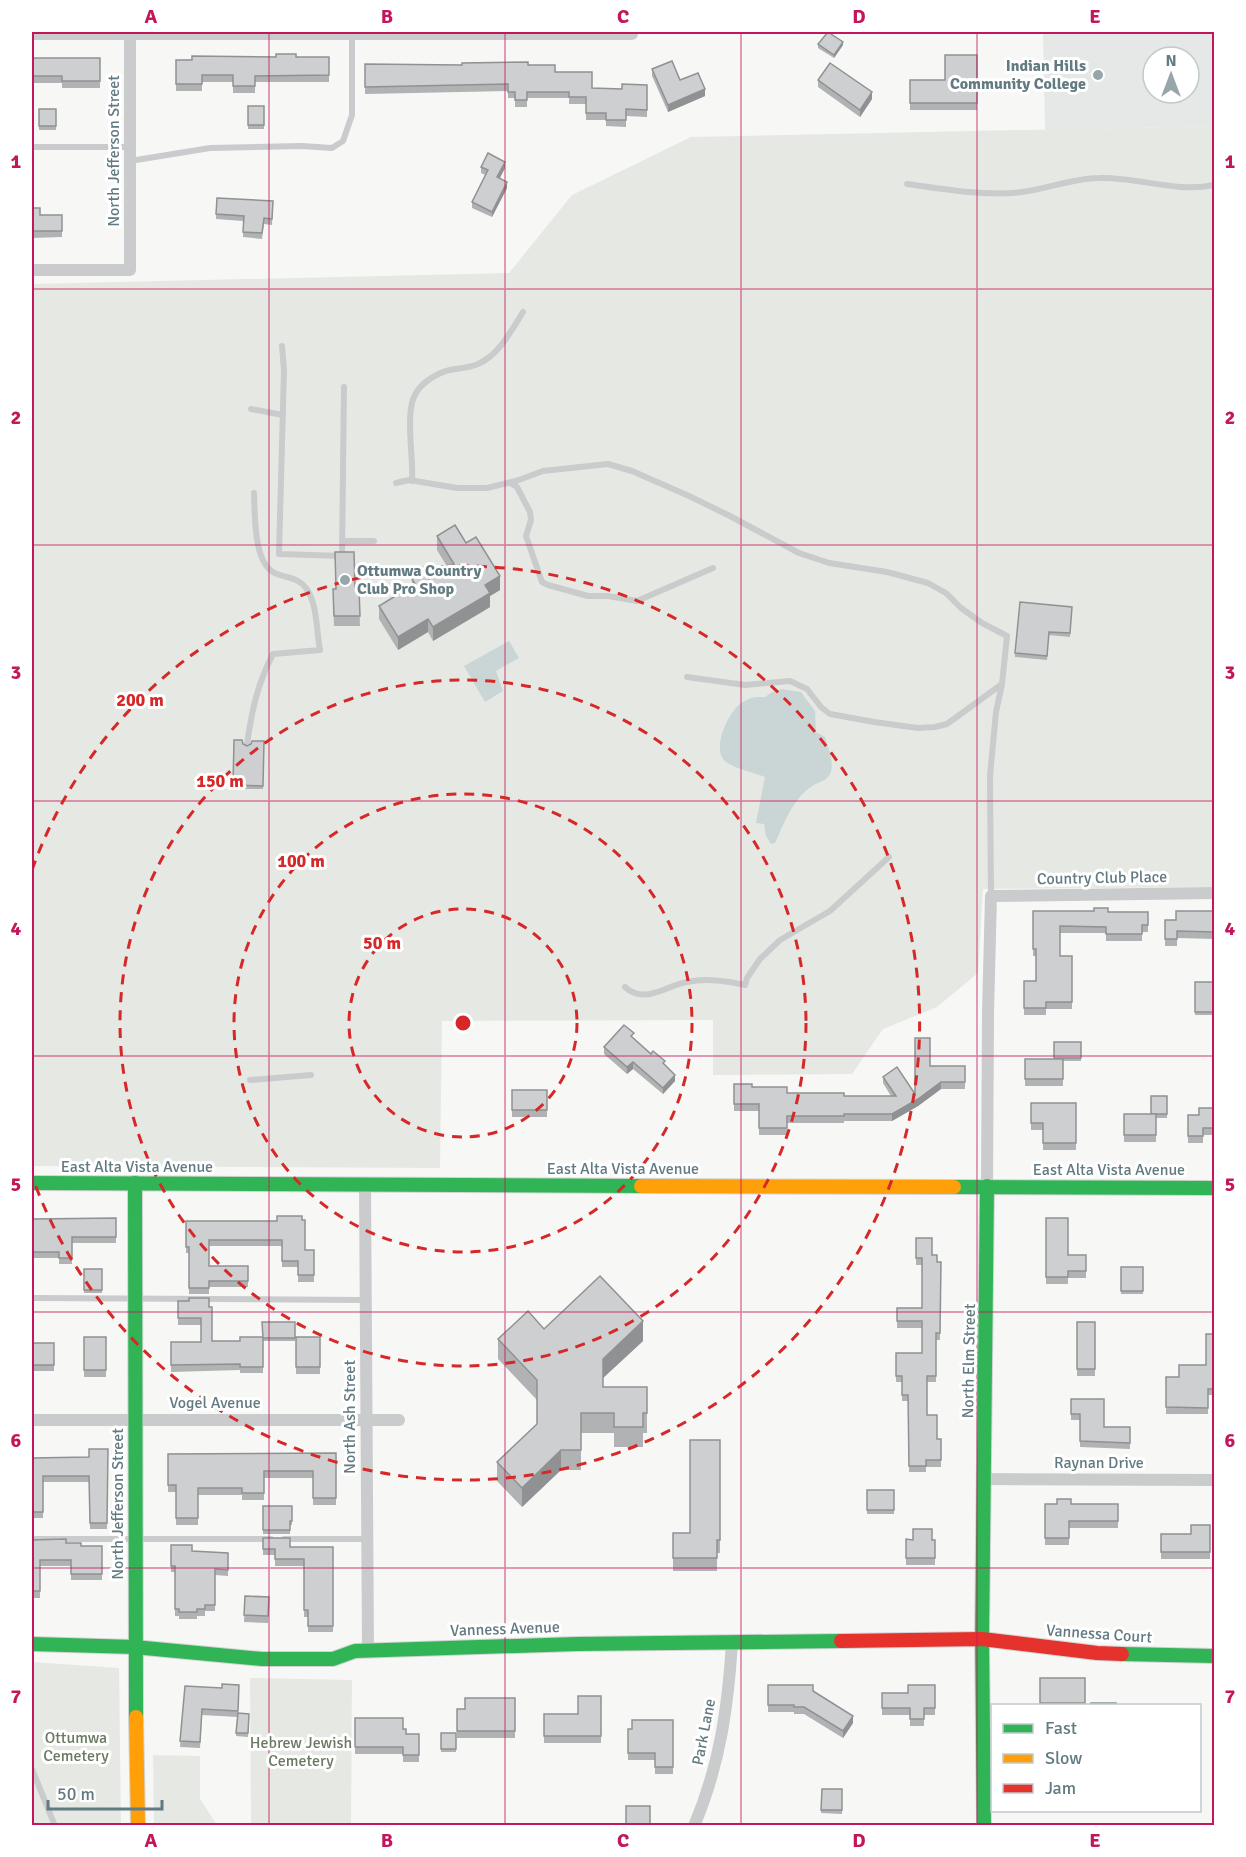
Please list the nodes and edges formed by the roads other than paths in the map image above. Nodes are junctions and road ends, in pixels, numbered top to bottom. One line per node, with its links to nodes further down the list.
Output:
1 (130, 33): 2 (street); 3 (street); 6 (street, North Jefferson Street)
2 (352, 33): 4 (street); 7 (lane)
3 (32, 34)
4 (632, 34)
5 (32, 147): 6 (lane)
6 (130, 147): 7 (street, North Jefferson Street)
7 (130, 161): 10 (street, North Jefferson Street)
8 (907, 184): 9 (lane)
9 (1215, 185)
10 (32, 270)
11 (523, 312): 16 (lane)
12 (282, 346): 15 (lane)
13 (344, 387): 20 (lane)
14 (251, 409): 15 (lane)
15 (283, 414): 20 (lane)
16 (412, 481): 17 (lane); 18 (lane)
17 (396, 483)
18 (509, 483): 22 (lane); 24 (lane)
19 (254, 494): 25 (lane)
20 (342, 541): 21 (lane)
21 (374, 541)
22 (713, 568)
23 (687, 677): 24 (lane)
24 (1002, 684): 28 (lane)
25 (247, 744)
26 (889, 857): 29 (lane)
27 (1215, 893): 28 (street, Country Club Place)
28 (991, 896): 35 (street, North Elm Street)
29 (625, 987)
30 (311, 1075): 31 (lane)
31 (250, 1080)
32 (32, 1183): 33 (street, East Alta Vista Avenue)
33 (135, 1183): 34 (street, East Alta Vista Avenue); 38 (street, North Jefferson Street)
34 (365, 1184): 35 (street, East Alta Vista Avenue); 39 (street, North Ash Street)
35 (987, 1186): 36 (street, East Alta Vista Avenue); 44 (street, North Elm Street)
36 (1215, 1188)
37 (32, 1298): 38 (lane)
38 (135, 1299): 39 (lane); 41 (street, North Jefferson Street)
39 (366, 1300): 42 (street, North Ash Street)
40 (32, 1420): 41 (street, Vogel Avenue)
41 (134, 1420): 42 (street, Vogel Avenue); 47 (street, North Jefferson Street)
42 (367, 1420): 43 (street, Vogel Avenue); 48 (street, North Ash Street)
43 (399, 1420)
44 (983, 1479): 45 (street, Raynan Drive); 49 (street, North Elm Street)
45 (1215, 1480)
46 (32, 1539): 47 (lane)
47 (134, 1539): 48 (lane); 52 (street, North Jefferson Street)
48 (368, 1539): 53 (street, North Ash Street)
49 (982, 1639): 50 (street, Vanness Avenue); 54 (street, Vannessa Court); 59 (street, North Elm Street)
50 (732, 1642): 53 (street, Vanness Avenue); 58 (street, Park Lane)
51 (32, 1644): 52 (street, Vanness Avenue)
52 (134, 1647): 53 (street, Vanness Avenue); 57 (street, North Jefferson Street)
53 (368, 1650)
54 (1215, 1656)
55 (32, 1769): 56 (lane)
56 (56, 1826)
57 (138, 1826)
58 (694, 1826)
59 (984, 1826)

